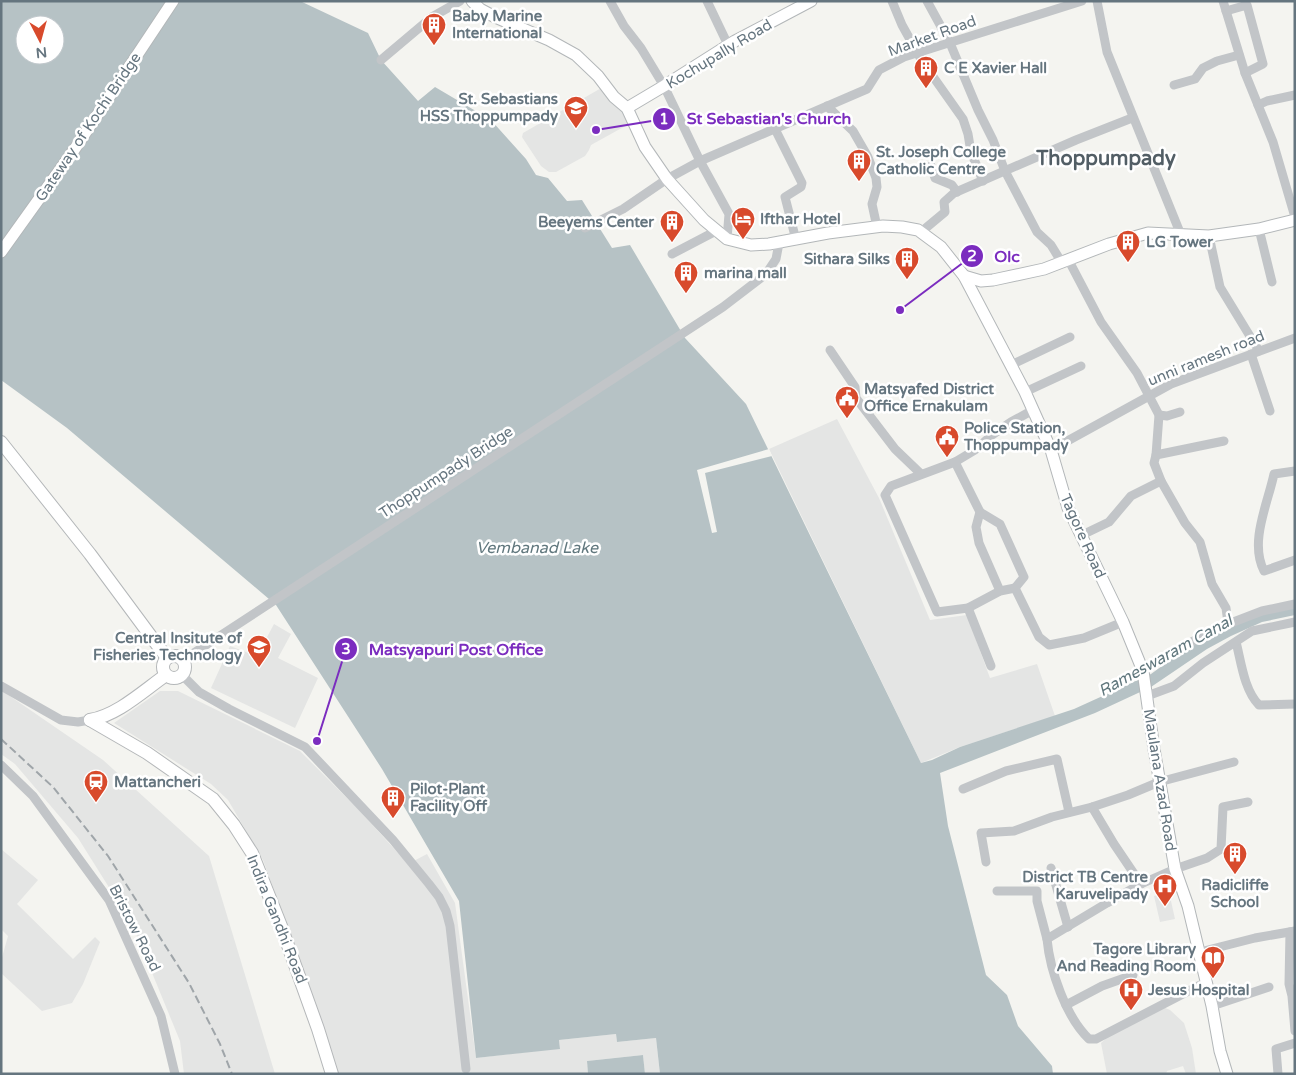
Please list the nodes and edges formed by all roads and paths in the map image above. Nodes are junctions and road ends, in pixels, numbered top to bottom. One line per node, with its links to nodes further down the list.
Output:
1 (173, 1): 45 (main road, Gateway of Kochi Bridge)
2 (460, 1): 18 (street)
3 (472, 1): 25 (main road)
4 (610, 1): 20 (street)
5 (707, 1): 15 (street)
6 (811, 1): 15 (main road, Kochupally Road)
7 (892, 1): 16 (street)
8 (927, 1): 14 (street)
9 (1081, 1): 12 (street, Market Road)
10 (1097, 1): 26 (street)
11 (1223, 1): 13 (street)
12 (1052, 6): 14 (street, Market Road)
13 (1226, 11): 17 (street); 19 (street)
14 (950, 43): 16 (street, Market Road); 30 (street)
15 (728, 45): 20 (main road, Kochupally Road)
16 (918, 53): 24 (street, Market Road); 32 (street)
17 (1239, 55): 19 (street); 21 (street)
18 (380, 60)
19 (1245, 73): 23 (street)
20 (664, 86): 25 (main road, Kochupally Road); 28 (street)
21 (1174, 86)
22 (1295, 94): 23 (street)
23 (1258, 105): 34 (street)
24 (827, 106): 27 (street, Market Road); 35 (street)
25 (627, 108): 31 (main road)
26 (1132, 118): 30 (street); 40 (street)
27 (775, 129): 28 (street, Market Road); 43 (street)
28 (700, 161): 31 (street, Market Road); 42 (street)
29 (931, 166): 33 (street)
30 (1005, 172): 32 (street); 47 (street)
31 (667, 179): 36 (street, Market Road); 38 (main road)
32 (984, 181): 33 (street)
33 (957, 192): 39 (street)
34 (1295, 219): 37 (main road)
35 (877, 227): 39 (main road); 43 (main road)
36 (585, 228)
37 (1259, 229): 41 (main road); 49 (street)
38 (716, 231): 42 (main road); 46 (street)
39 (921, 232): 48 (main road, Tagore Road)
40 (1181, 235): 41 (main road); 47 (main road)
41 (1209, 236): 53 (street)
42 (728, 238): 44 (main road)
43 (796, 240): 44 (main road)
44 (779, 243): 82 (street, Thoppumpady Bridge)
45 (1, 252)
46 (672, 254)
47 (1065, 262): 48 (main road); 57 (street)
48 (964, 276): 54 (main road, Tagore Road)
49 (1272, 282)
50 (1070, 337): 54 (street)
51 (1295, 338): 53 (street, unni ramesh road)
52 (830, 350): 68 (street)
53 (1255, 352): 57 (street, unni ramesh road); 59 (street)
54 (1011, 365): 56 (main road, Tagore Road)
55 (1081, 366): 56 (street)
56 (1025, 392): 58 (main road, Tagore Road)
57 (1148, 395): 61 (street); 64 (street, unni ramesh road)
58 (1033, 410): 64 (main road, Tagore Road); 66 (street)
59 (1270, 410)
60 (1180, 412): 61 (street)
61 (1159, 415): 65 (street)
62 (1, 442): 81 (highway)
63 (1224, 442): 65 (street)
64 (1050, 450): 71 (main road, Tagore Road)
65 (1156, 455): 69 (street)
66 (955, 462): 68 (street); 70 (street)
67 (1295, 471): 72 (street)
68 (921, 474): 76 (street)
69 (1161, 481): 71 (street); 79 (street)
70 (980, 512): 73 (street); 74 (street)
71 (1082, 535): 77 (main road, Tagore Road)
72 (1295, 560)
73 (1015, 588): 74 (street); 77 (street)
74 (1000, 591): 76 (street)
75 (1295, 604): 79 (street)
76 (968, 608): 83 (street)
77 (1123, 622): 84 (main road, Tagore Road)
78 (1295, 622): 80 (street)
79 (1228, 623): 84 (street)
80 (1236, 642): 88 (street); 89 (street)
81 (167, 658): 82 (highway); 85 (highway)
82 (183, 660): 86 (highway)
83 (990, 666)
84 (1143, 672): 88 (main road, Tagore Road)
85 (166, 675): 86 (highway); 90 (highway)
86 (182, 675): 114 (street)
87 (1, 686): 90 (street)
88 (1146, 693): 93 (main road, Maulana Azad Road)
89 (1295, 704)
90 (90, 720): 116 (highway, Indira Gandhi Road)
91 (1234, 762): 93 (street)
92 (1, 765): 115 (street, Bristow Road)
93 (1159, 782): 96 (street); 100 (main road, Maulana Azad Road)
94 (963, 788): 97 (street)
95 (1248, 802): 100 (street)
96 (1092, 807): 97 (street); 101 (street)
97 (1069, 812): 98 (street)
98 (986, 862)
99 (1051, 868): 103 (street)
100 (1175, 869): 101 (street); 106 (main road, Maulana Azad Road)
101 (1142, 884): 103 (street)
102 (997, 891): 105 (street)
103 (1068, 927): 105 (street)
104 (1292, 932): 106 (street); 112 (street)
105 (1047, 939): 110 (street)
106 (1200, 952): 108 (main road, Maulana Azad Road)
107 (1133, 975): 110 (street)
108 (1206, 982): 110 (street); 111 (main road, Maulana Azad Road)
109 (1269, 986): 111 (street)
110 (1066, 1006)
111 (1212, 1006): 117 (main road, Maulana Azad Road)
112 (1295, 1031)
113 (1295, 1043): 118 (street)
114 (466, 1069)
115 (175, 1074)
116 (332, 1074)
117 (1227, 1074)
118 (1278, 1074)

